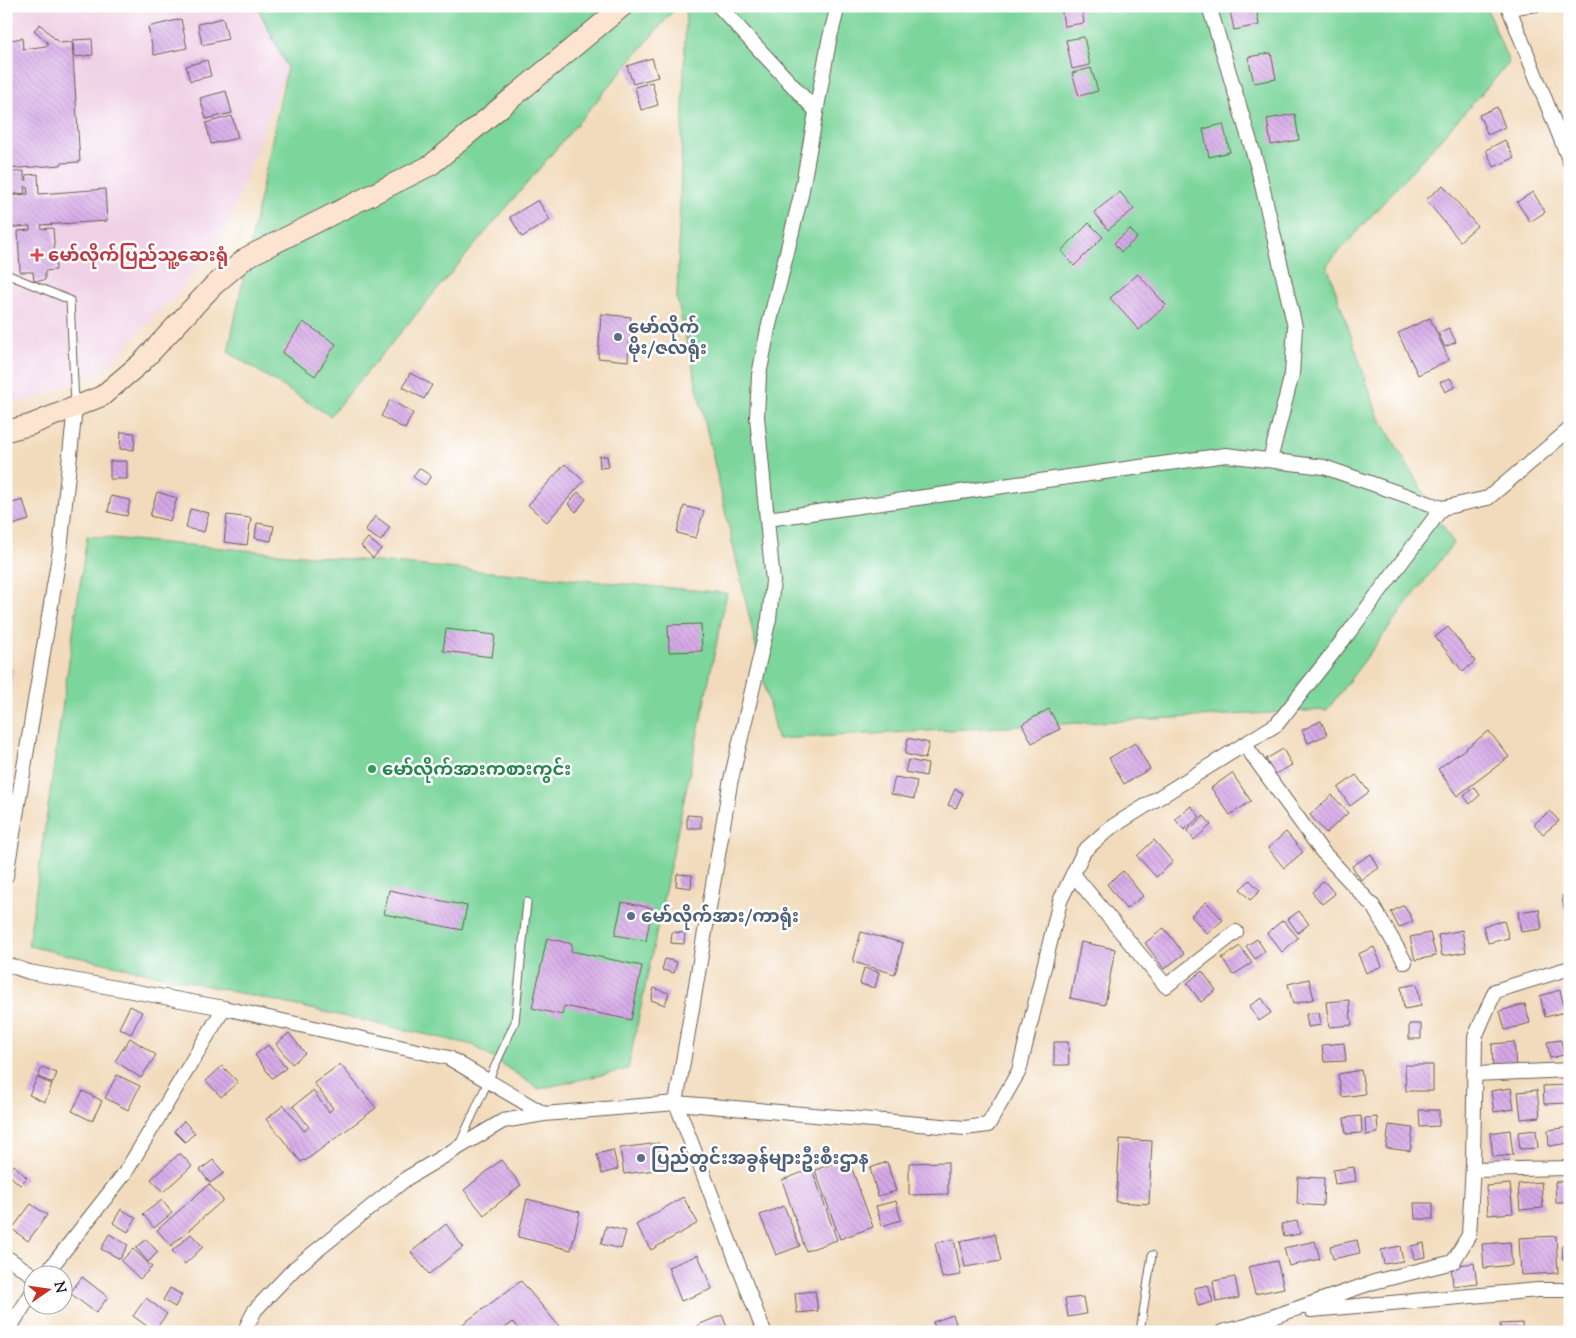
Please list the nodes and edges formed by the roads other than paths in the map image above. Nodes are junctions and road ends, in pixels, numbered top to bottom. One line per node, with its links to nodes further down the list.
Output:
1 (623, 6): 10 (main road)
2 (719, 6): 7 (street)
3 (838, 6): 7 (street)
4 (1209, 6): 13 (street)
5 (1552, 6): 6 (lane)
6 (1509, 9): 8 (street)
7 (816, 111): 15 (street)
8 (1570, 162)
9 (6, 274): 10 (lane)
10 (75, 407): 12 (main road); 18 (street)
11 (1570, 429): 14 (street)
12 (6, 431)
13 (1270, 460): 14 (street); 15 (street)
14 (1442, 508): 16 (street)
15 (767, 519): 28 (street)
16 (1244, 745): 17 (street); 21 (street)
17 (1073, 874): 20 (street); 28 (street)
18 (6, 876)
19 (527, 902): 27 (lane)
20 (1236, 932)
21 (1405, 962)
22 (6, 964): 24 (street)
23 (1570, 968): 26 (street)
24 (224, 1008): 27 (street); 35 (street)
25 (1570, 1070): 26 (street)
26 (1474, 1074): 32 (street)
27 (489, 1082): 29 (street); 30 (lane)
28 (676, 1103): 29 (street); 42 (street)
29 (544, 1114): 30 (street)
30 (458, 1148): 41 (street)
31 (1570, 1168): 32 (street)
32 (1473, 1170): 39 (street)
33 (1152, 1255): 43 (lane)
34 (6, 1256): 36 (street)
35 (52, 1266)
36 (22, 1267)
37 (1570, 1290): 39 (street)
38 (22, 1309): 40 (street)
39 (1246, 1326): 44 (street)
40 (8, 1332)
41 (244, 1332)
42 (764, 1332)
43 (1140, 1332)
44 (1222, 1332)

